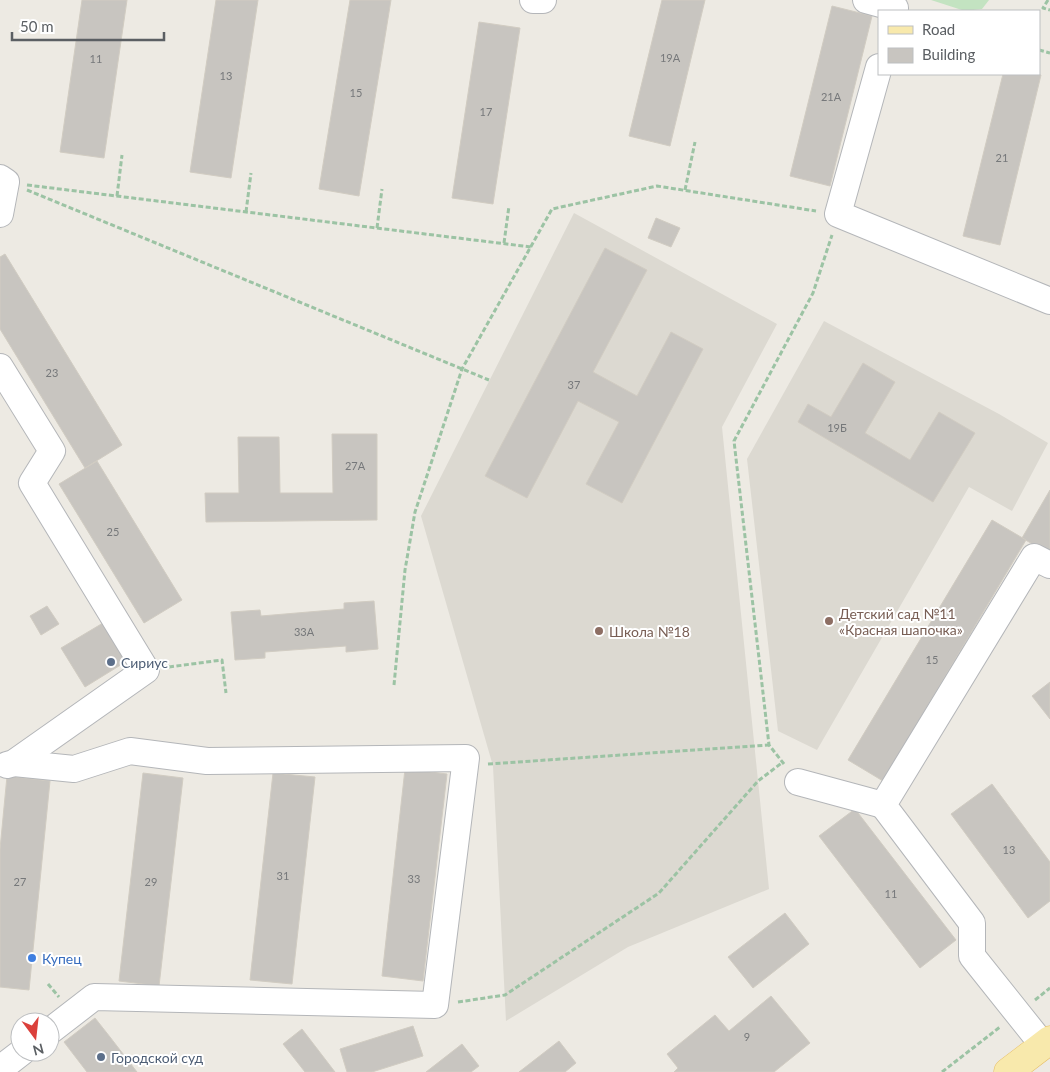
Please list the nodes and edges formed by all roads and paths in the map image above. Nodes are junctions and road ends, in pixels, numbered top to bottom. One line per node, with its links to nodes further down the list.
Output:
1 (533, 0): 2 (lane)
2 (543, 0)
3 (866, 0): 5 (lane)
4 (1048, 0): 6 (path)
5 (894, 10)
6 (1050, 10)
7 (878, 72): 18 (lane)
8 (695, 142): 13 (path)
9 (122, 155): 14 (path)
10 (251, 173): 16 (path)
11 (3, 180): 14 (path); 17 (lane); 24 (path)
12 (382, 189): 19 (path)
13 (685, 190): 18 (path); 21 (path)
14 (117, 196): 16 (path)
15 (509, 206): 20 (path)
16 (246, 212): 19 (path)
17 (0, 214)
18 (838, 214): 22 (lane); 30 (path)
19 (377, 228): 20 (path)
20 (504, 243): 21 (path)
21 (531, 247): 24 (path)
22 (1050, 301)
23 (0, 367): 27 (lane)
24 (462, 369): 25 (path); 28 (path)
25 (489, 380)
26 (1050, 565): 34 (lane)
27 (146, 670): 29 (path); 32 (lane)
28 (394, 685)
29 (226, 692)
30 (769, 745): 31 (path); 33 (path)
31 (466, 758): 32 (lane); 36 (lane)
32 (7, 765)
33 (790, 772): 34 (lane); 36 (path)
34 (884, 805): 37 (lane)
35 (1050, 988): 37 (path)
36 (435, 1005): 38 (lane)
37 (1018, 1013): 39 (lane); 42 (path)
38 (60, 1024)
39 (1047, 1043): 43 (main road)
40 (10, 1061): 41 (lane)
41 (0, 1069)
42 (942, 1072)
43 (1008, 1072)

